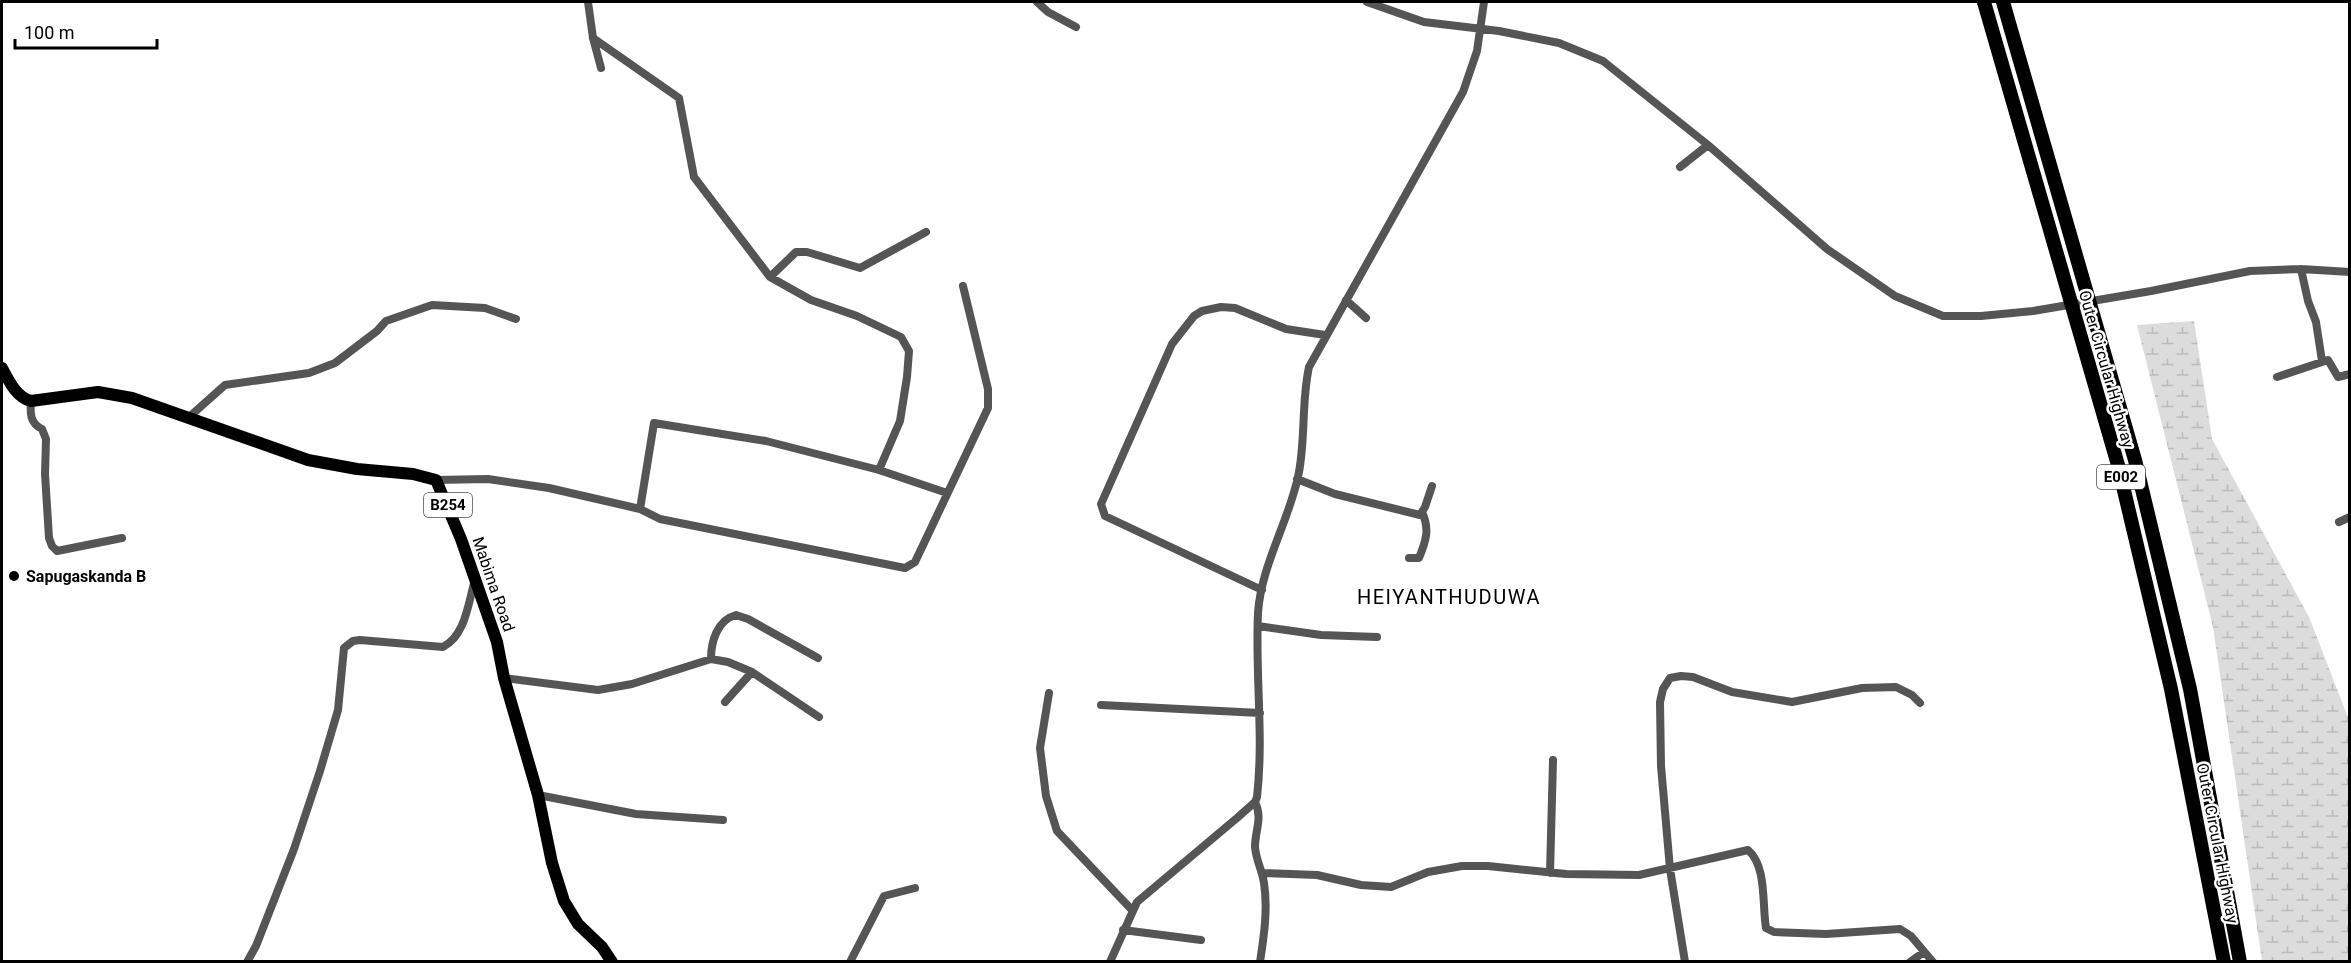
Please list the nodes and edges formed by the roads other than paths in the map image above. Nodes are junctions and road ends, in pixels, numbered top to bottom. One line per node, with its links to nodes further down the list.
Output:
1 (588, 2): 9 (street)
2 (1037, 2): 7 (street)
3 (1367, 2): 8 (street)
4 (1484, 2): 8 (street)
5 (1984, 2): 73 (highway, Outer Circular Highway / E002)
6 (2003, 2): 74 (highway, Outer Circular Highway / E002)
7 (1076, 27)
8 (1480, 30): 11 (street); 18 (street)
9 (593, 38): 10 (street); 16 (street)
10 (601, 68)
11 (1708, 145): 12 (street); 14 (street)
12 (1680, 167)
13 (926, 232): 16 (street)
14 (2301, 269): 15 (street); 22 (street)
15 (2349, 273)
16 (770, 277): 28 (street)
17 (963, 286): 32 (street)
18 (1346, 300): 19 (street); 21 (street)
19 (1366, 318)
20 (516, 319): 27 (street)
21 (1325, 334): 29 (street); 40 (street)
22 (2322, 361): 24 (street); 25 (street)
23 (2, 368): 26 (main road)
24 (2349, 374)
25 (2277, 377)
26 (31, 401): 27 (main road, B254); 37 (street)
27 (188, 418): 30 (main road, B254)
28 (879, 470): 32 (street); 33 (street)
29 (1297, 479): 34 (street); 40 (street)
30 (436, 480): 33 (street); 39 (main road, Mabima Road / B254)
31 (1432, 486): 34 (street)
32 (947, 493): 33 (street)
33 (640, 509)
34 (1422, 512): 38 (street)
35 (2349, 518): 36 (street)
36 (2339, 522)
37 (122, 538)
38 (1409, 558)
39 (475, 578): 46 (main road, Mabima Road / B254); 65 (street)
40 (1262, 590): 41 (street)
41 (1258, 626): 42 (street); 51 (street)
42 (1377, 637)
43 (818, 658): 44 (street)
44 (711, 659): 45 (street); 46 (street)
45 (752, 672): 48 (street); 52 (street)
46 (504, 678): 54 (main road, Mabima Road / B254)
47 (1049, 693): 61 (street)
48 (725, 702)
49 (1920, 703): 57 (street)
50 (1101, 705): 51 (street)
51 (1260, 713): 55 (street)
52 (819, 717)
53 (1553, 760): 59 (street)
54 (538, 795): 56 (street); 66 (main road, Mabima Road / B254)
55 (1255, 802): 58 (street); 61 (street)
56 (723, 820)
57 (1670, 869): 59 (street); 64 (street); 70 (street)
58 (1262, 873): 59 (street); 69 (street)
59 (1550, 873)
60 (915, 888): 67 (street)
61 (1132, 910): 62 (street)
62 (1123, 930): 63 (street); 68 (street)
63 (1201, 940)
64 (1924, 952): 71 (street); 72 (street)
65 (247, 962)
66 (612, 962)
67 (850, 962)
68 (1110, 962)
69 (1260, 962)
70 (1685, 962)
71 (1910, 962)
72 (1934, 962)
73 (2224, 962)
74 (2240, 962)

